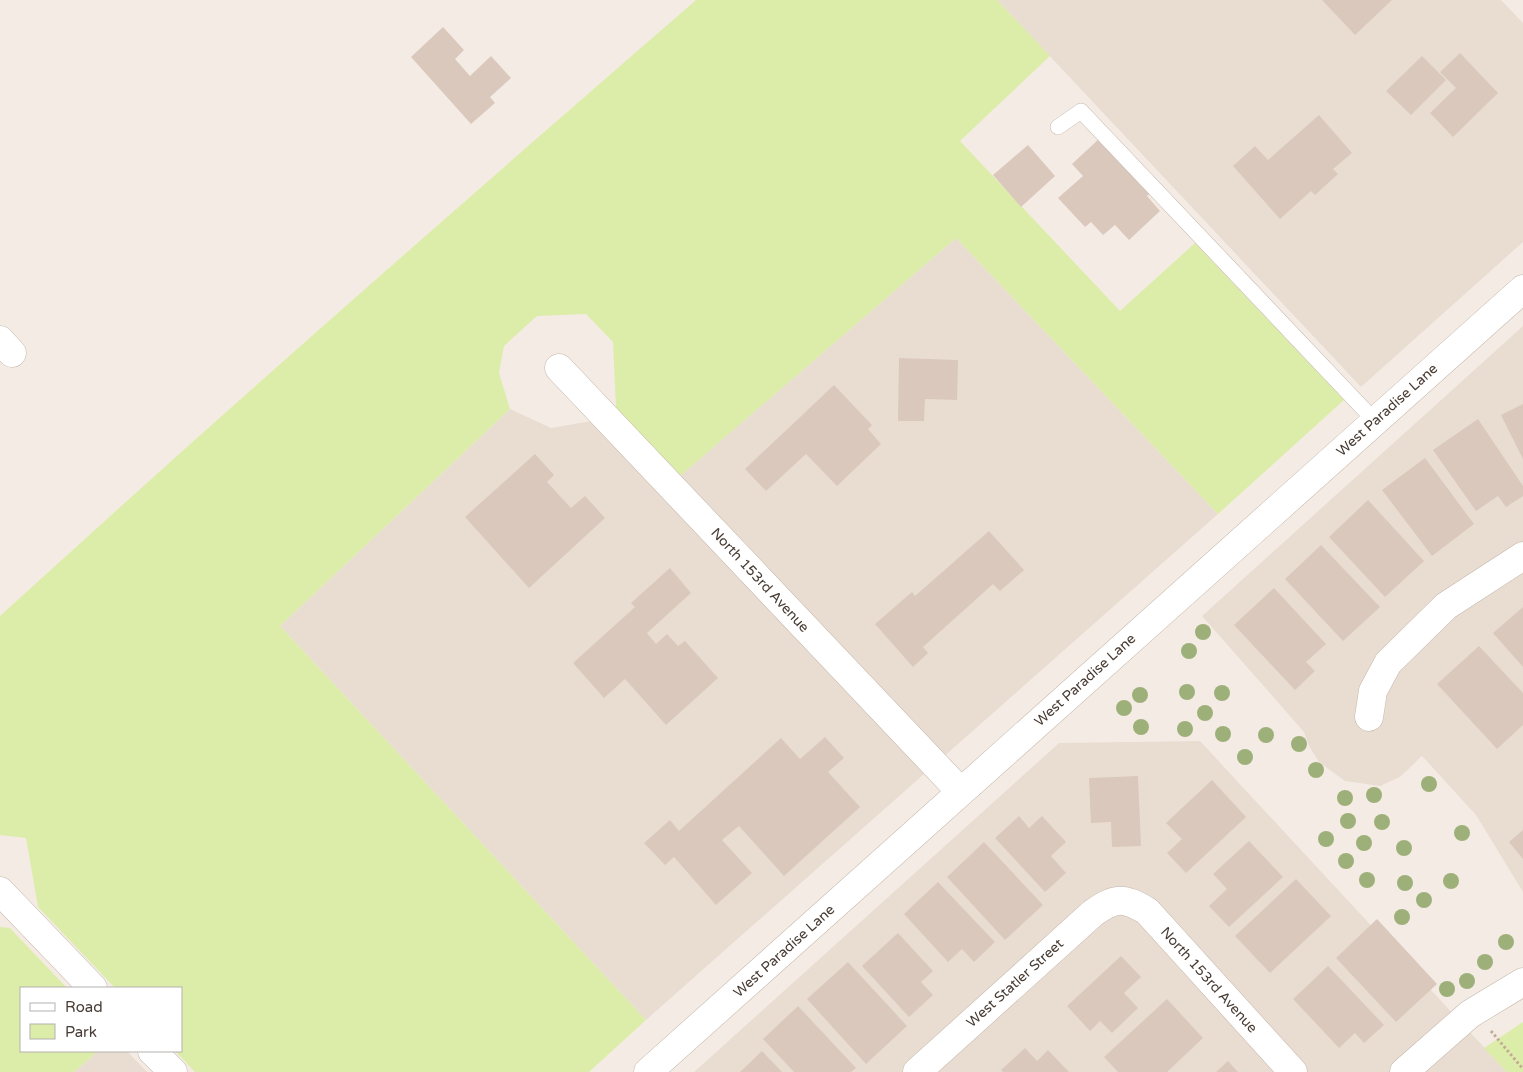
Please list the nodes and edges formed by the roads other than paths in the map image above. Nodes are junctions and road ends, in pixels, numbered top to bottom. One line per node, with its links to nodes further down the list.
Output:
1 (1058, 127): 4 (lane)
2 (1523, 289): 4 (street, West Paradise Lane)
3 (559, 368): 7 (street, North 153rd Avenue)
4 (1375, 421): 7 (street, West Paradise Lane)
5 (1523, 556): 6 (street)
6 (1369, 717)
7 (961, 792): 14 (street, West Paradise Lane)
8 (0, 891): 11 (street)
9 (1118, 900): 15 (street, West Statler Street); 16 (street, North 153rd Avenue)
10 (1523, 982): 17 (street)
11 (91, 987)
12 (153, 1052): 13 (street)
13 (172, 1072)
14 (648, 1072)
15 (917, 1072)
16 (1293, 1072)
17 (1404, 1072)

